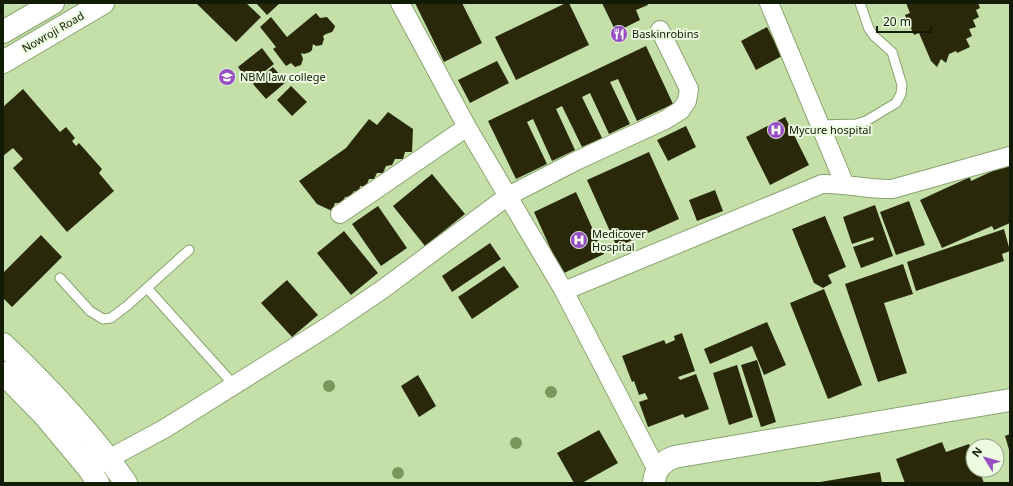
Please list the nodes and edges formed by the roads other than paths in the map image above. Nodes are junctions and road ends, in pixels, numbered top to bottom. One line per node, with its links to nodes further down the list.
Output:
1 (53, 3): 7 (street)
2 (103, 3): 8 (street, Nowroji Road)
3 (400, 3): 10 (street)
4 (769, 3): 9 (street)
5 (860, 3): 9 (lane)
6 (660, 30): 13 (street)
7 (3, 32)
8 (3, 62)
9 (820, 125): 12 (street)
10 (467, 127): 13 (street); 14 (street)
11 (1010, 156): 12 (street)
12 (846, 185): 18 (street)
13 (508, 196): 18 (street); 21 (street)
14 (340, 214)
15 (189, 250): 17 (lane)
16 (60, 278): 17 (lane)
17 (147, 288): 21 (lane)
18 (564, 291): 25 (street)
19 (3, 344): 23 (street)
20 (3, 373): 24 (street)
21 (234, 385): 23 (street)
22 (1010, 400): 25 (street)
23 (110, 459): 24 (street); 26 (street)
24 (94, 476)
25 (655, 476)
26 (126, 483)

